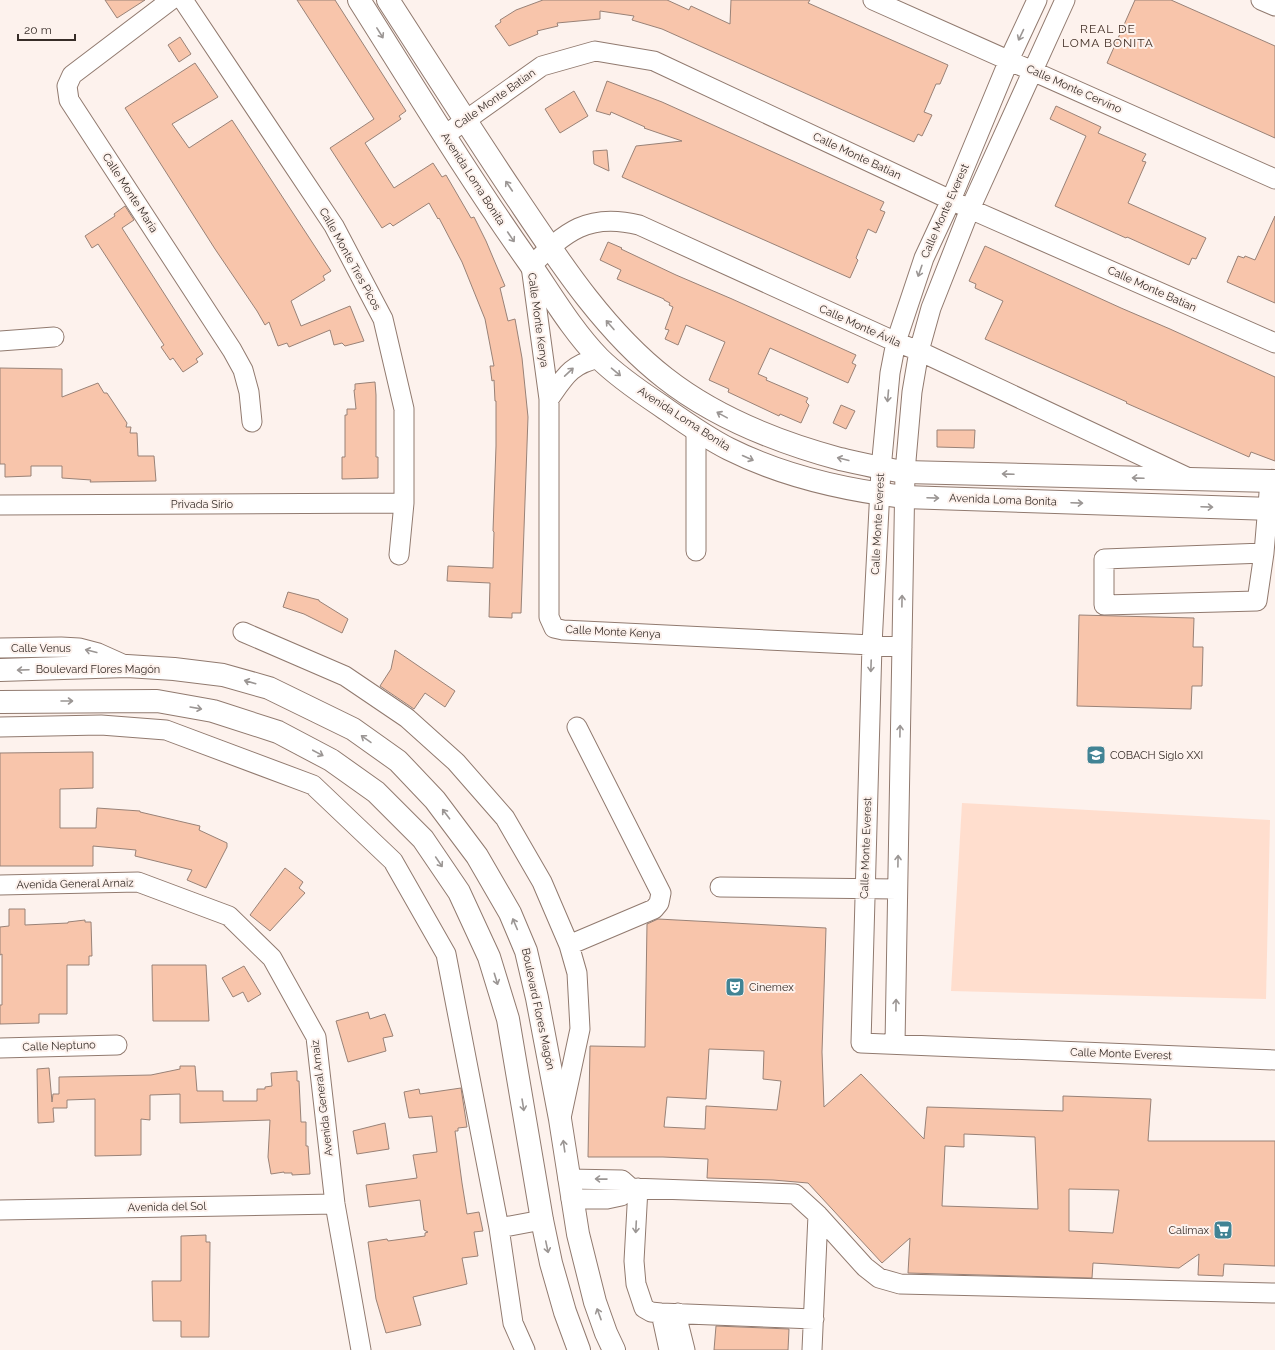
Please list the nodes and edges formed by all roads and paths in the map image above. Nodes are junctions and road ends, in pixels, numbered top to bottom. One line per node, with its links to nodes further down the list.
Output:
1 (171, 0): 26 (street, Calle Monte María)
2 (183, 0): 34 (street, Calle Monte Tres Picos)
3 (388, 0): 12 (main road, Avenida Loma Bonita)
4 (872, 0): 10 (street, Calle Monte Cervino)
5 (1037, 0): 10 (street, Calle Monte Everest, one-way to 10)
6 (1065, 0): 11 (street, Calle Monte Everest)
7 (1261, 0): 9 (street)
8 (365, 2): 13 (main road, Avenida Loma Bonita, one-way to 13)
9 (1275, 6)
10 (1009, 60): 11 (street, Calle Monte Cervino); 15 (street, Calle Monte Everest)
11 (1032, 71): 14 (street, Calle Monte Cervino); 16 (street, Calle Monte Everest)
12 (465, 121): 13 (street, Calle Monte Batian); 15 (street, Calle Monte Batian); 17 (main road, Avenida Loma Bonita, one-way to 12)
13 (444, 135): 18 (main road, Avenida Loma Bonita, one-way to 18)
14 (1275, 179)
15 (951, 200): 16 (street, Calle Monte Batian); 21 (street, Calle Monte Everest, one-way to 21)
16 (970, 209): 22 (street, Calle Monte Batian); 23 (street, Calle Monte Everest)
17 (550, 248): 18 (street, Calle Monte Ávila); 21 (street, Calle Monte Ávila); 28 (main road, Avenida Loma Bonita, one-way to 17)
18 (531, 266): 24 (main road, Avenida Loma Bonita); 25 (street, Calle Monte Kenya)
19 (54, 337): 20 (street)
20 (0, 342)
21 (896, 342): 23 (street, Calle Monte Ávila); 28 (street, Calle Monte Everest, one-way to 28)
22 (1275, 343)
23 (919, 352): 29 (street, Calle Monte Everest); 30 (street, Calle Monte Ávila)
24 (600, 358): 25 (street, one-way to 24); 27 (main road, Avenida Loma Bonita, one-way to 27)
25 (549, 398): 41 (street, Calle Monte Kenya)
26 (252, 422)
27 (696, 429): 32 (main road, Avenida Loma Bonita, one-way to 32); 37 (street)
28 (881, 469): 29 (main road, Avenida Loma Bonita); 32 (street, Calle Monte Everest)
29 (905, 472): 30 (main road, Avenida Loma Bonita, one-way to 29); 33 (street, Calle Monte Everest)
30 (1193, 479): 31 (main road, Avenida Loma Bonita)
31 (1272, 481): 36 (street)
32 (880, 494): 33 (main road, Avenida Loma Bonita); 41 (street, Calle Monte Everest)
33 (904, 497): 36 (main road, Avenida Loma Bonita, one-way to 36); 43 (street, Calle Monte Everest, one-way to 33)
34 (404, 503): 35 (street, Privada Sirio); 39 (street, Calle Monte Tres Picos)
35 (0, 505)
36 (1272, 509): 38 (street)
37 (696, 551)
38 (1264, 553): 38 (street)
39 (399, 555)
40 (243, 632): 53 (street)
41 (872, 645): 43 (street, Calle Monte Kenya); 52 (street, Calle Monte Everest, one-way to 52)
42 (0, 648): 44 (street, Calle Venus, one-way to 42)
43 (902, 648): 51 (street, Calle Monte Everest, one-way to 43)
44 (127, 666): 45 (main road, Boulevard Flores Magón, one-way to 45); 58 (main road, Boulevard Flores Magón, one-way to 44)
45 (0, 670)
46 (0, 702): 64 (main road, one-way to 64)
47 (577, 726): 53 (street)
48 (0, 727): 65 (street)
49 (0, 885): 61 (street, Avenida General Arnaiz)
50 (720, 887): 52 (street)
51 (897, 888): 52 (street); 54 (street, Calle Monte Everest, one-way to 51)
52 (864, 889): 54 (street, Calle Monte Everest)
53 (570, 945): 58 (street)
54 (895, 1044): 57 (street, Calle Monte Everest)
55 (117, 1045): 56 (street, Calle Neptuno)
56 (0, 1048)
57 (1275, 1060)
58 (560, 1119): 60 (main road, Boulevard Flores Magón, one-way to 58)
59 (634, 1188): 60 (street); 63 (street); 67 (street, one-way to 67)
60 (570, 1189): 72 (main road, Boulevard Flores Magón, one-way to 60)
61 (335, 1204): 62 (street, Avenida del Sol); 69 (street, Avenida General Arnaiz)
62 (0, 1210)
63 (818, 1215): 66 (street); 68 (street)
64 (542, 1220): 65 (street); 71 (main road, one-way to 71)
65 (499, 1228): 70 (street)
66 (1275, 1294)
67 (670, 1313): 68 (street); 73 (street); 74 (street)
68 (814, 1319): 75 (street)
69 (361, 1350)
70 (525, 1350)
71 (579, 1350)
72 (614, 1350)
73 (669, 1350)
74 (685, 1350)
75 (812, 1350)

